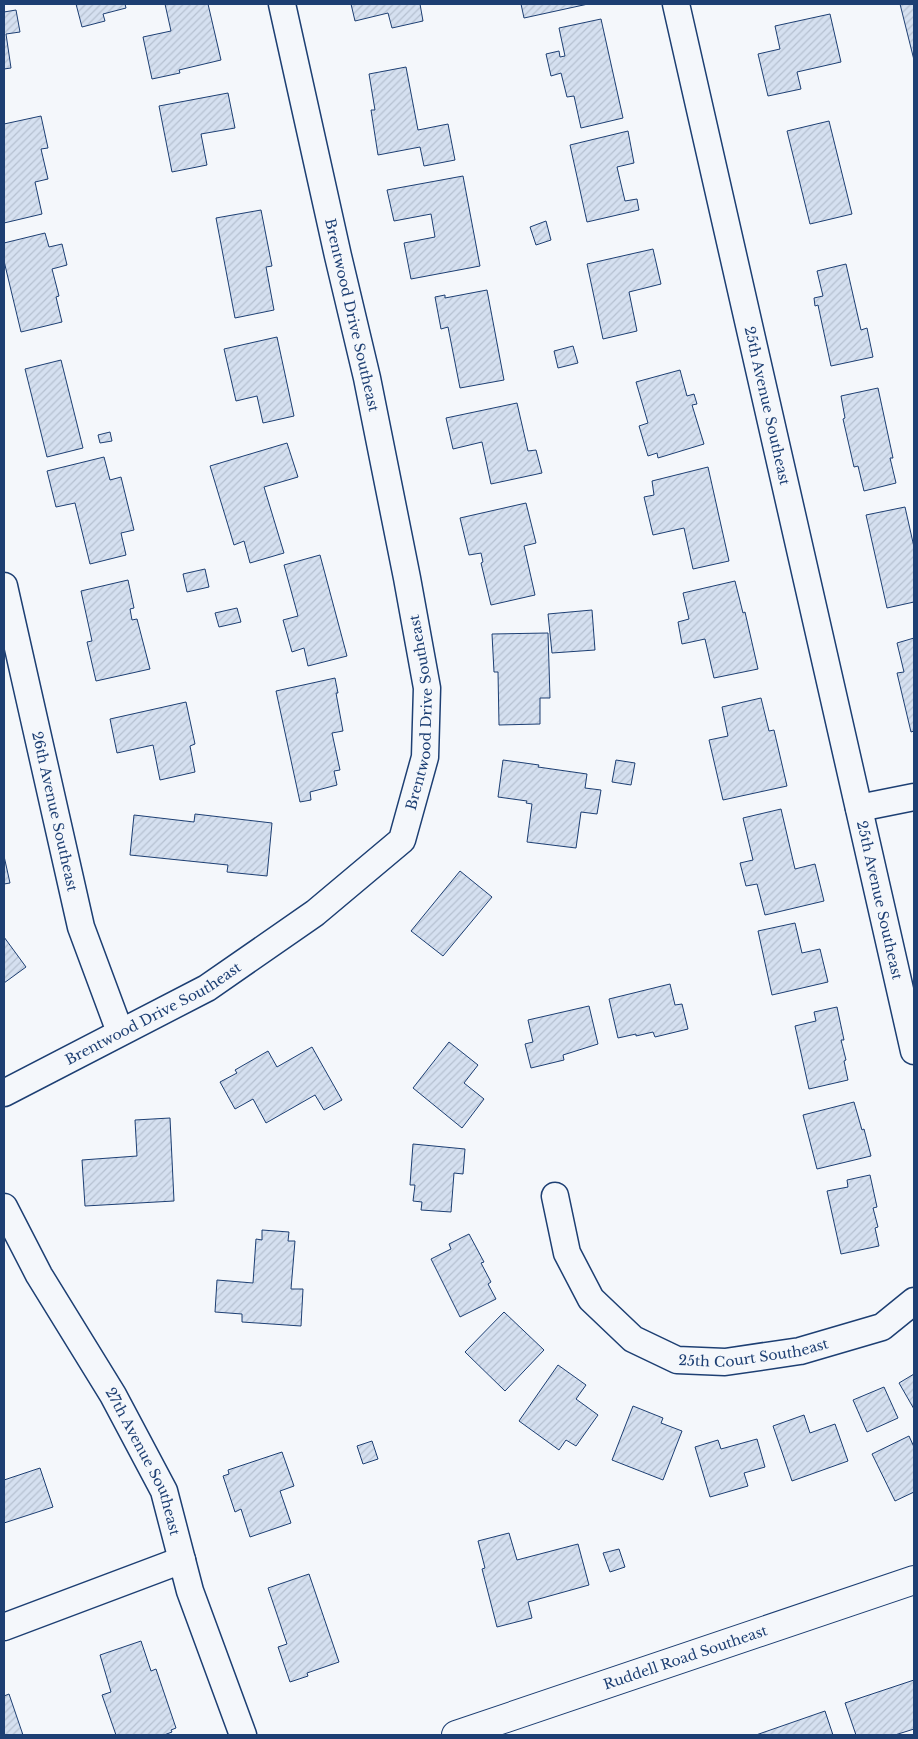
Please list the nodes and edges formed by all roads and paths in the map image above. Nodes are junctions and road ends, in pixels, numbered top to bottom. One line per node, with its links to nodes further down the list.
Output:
1 (282, 4): 6 (street, Brentwood Drive Southeast)
2 (676, 4): 5 (street, 25th Avenue Southeast)
3 (4, 586): 6 (street, 26th Avenue Southeast)
4 (914, 797): 5 (street, 25th Avenue Southeast)
5 (859, 808): 7 (street, 25th Avenue Southeast)
6 (120, 1032): 8 (street, Brentwood Drive Southeast)
7 (914, 1051)
8 (4, 1093)
9 (554, 1196): 11 (street, 25th Court Southeast)
10 (4, 1206): 12 (street, 27th Avenue Southeast)
11 (914, 1301)
12 (182, 1560): 14 (street); 15 (street, 27th Avenue Southeast)
13 (914, 1580): 16 (main road, Ruddell Road Southeast)
14 (4, 1627)
15 (243, 1735)
16 (456, 1735)

